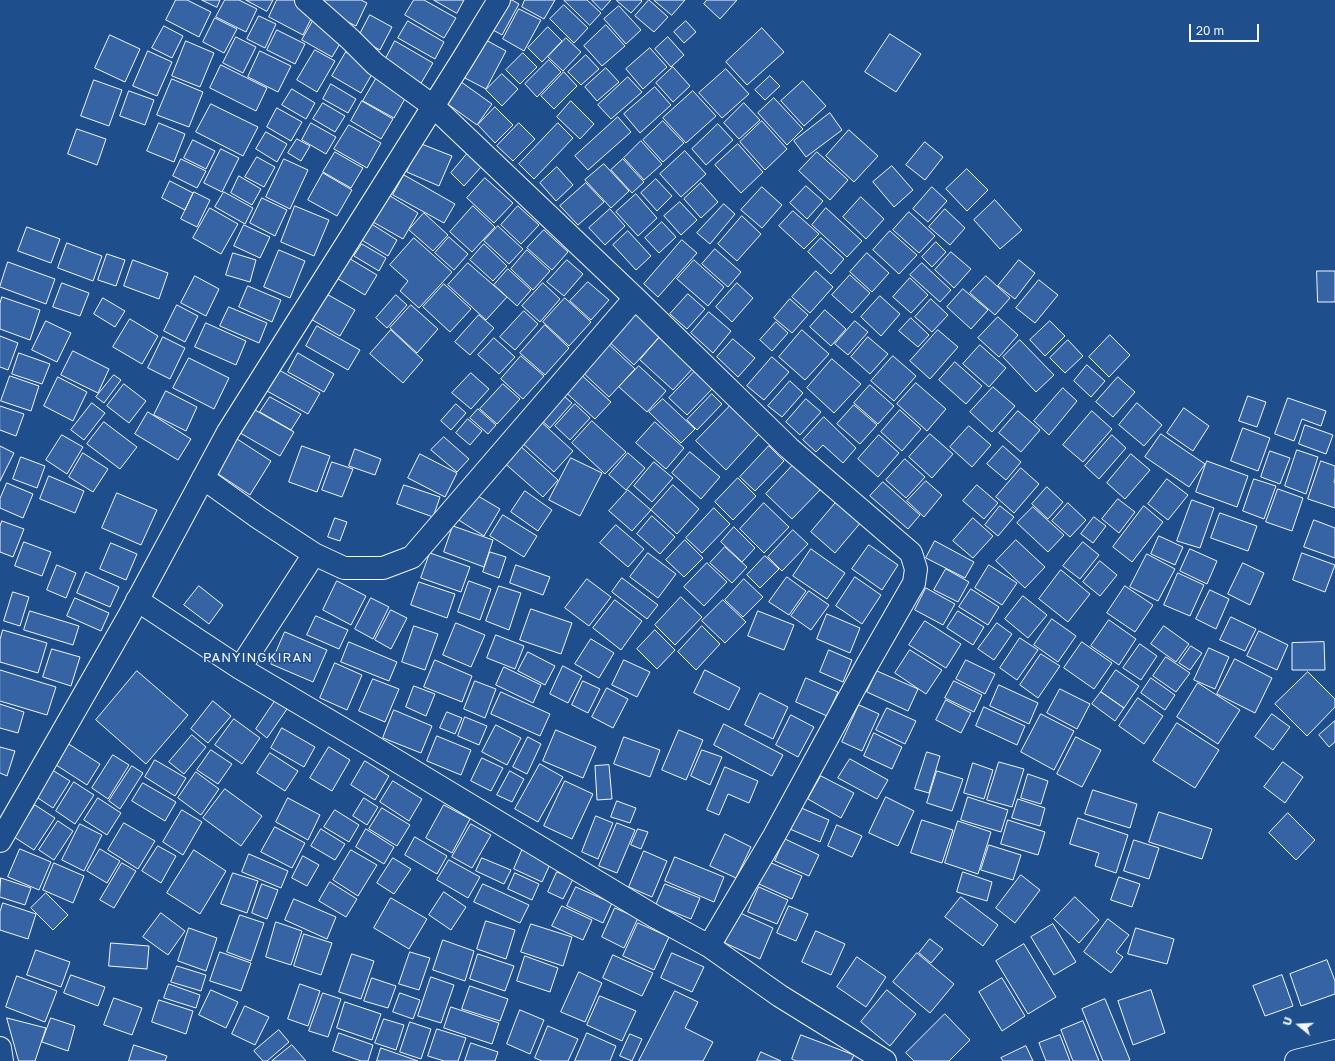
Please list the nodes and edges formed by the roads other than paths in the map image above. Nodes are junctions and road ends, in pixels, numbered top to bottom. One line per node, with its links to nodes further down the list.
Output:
1 (306, 0): 3 (street)
2 (499, 0): 3 (street)
3 (433, 106): 4 (street); 5 (street)
4 (635, 298): 6 (street); 10 (street)
5 (203, 478): 6 (street); 7 (street)
6 (314, 554): 8 (street)
7 (137, 600): 8 (street); 9 (street)
8 (240, 668): 10 (street)
9 (0, 841)
10 (709, 946): 14 (street)
11 (0, 1048): 13 (street)
12 (1335, 1051): 15 (street)
13 (2, 1061)
14 (885, 1061)
15 (1296, 1061)

